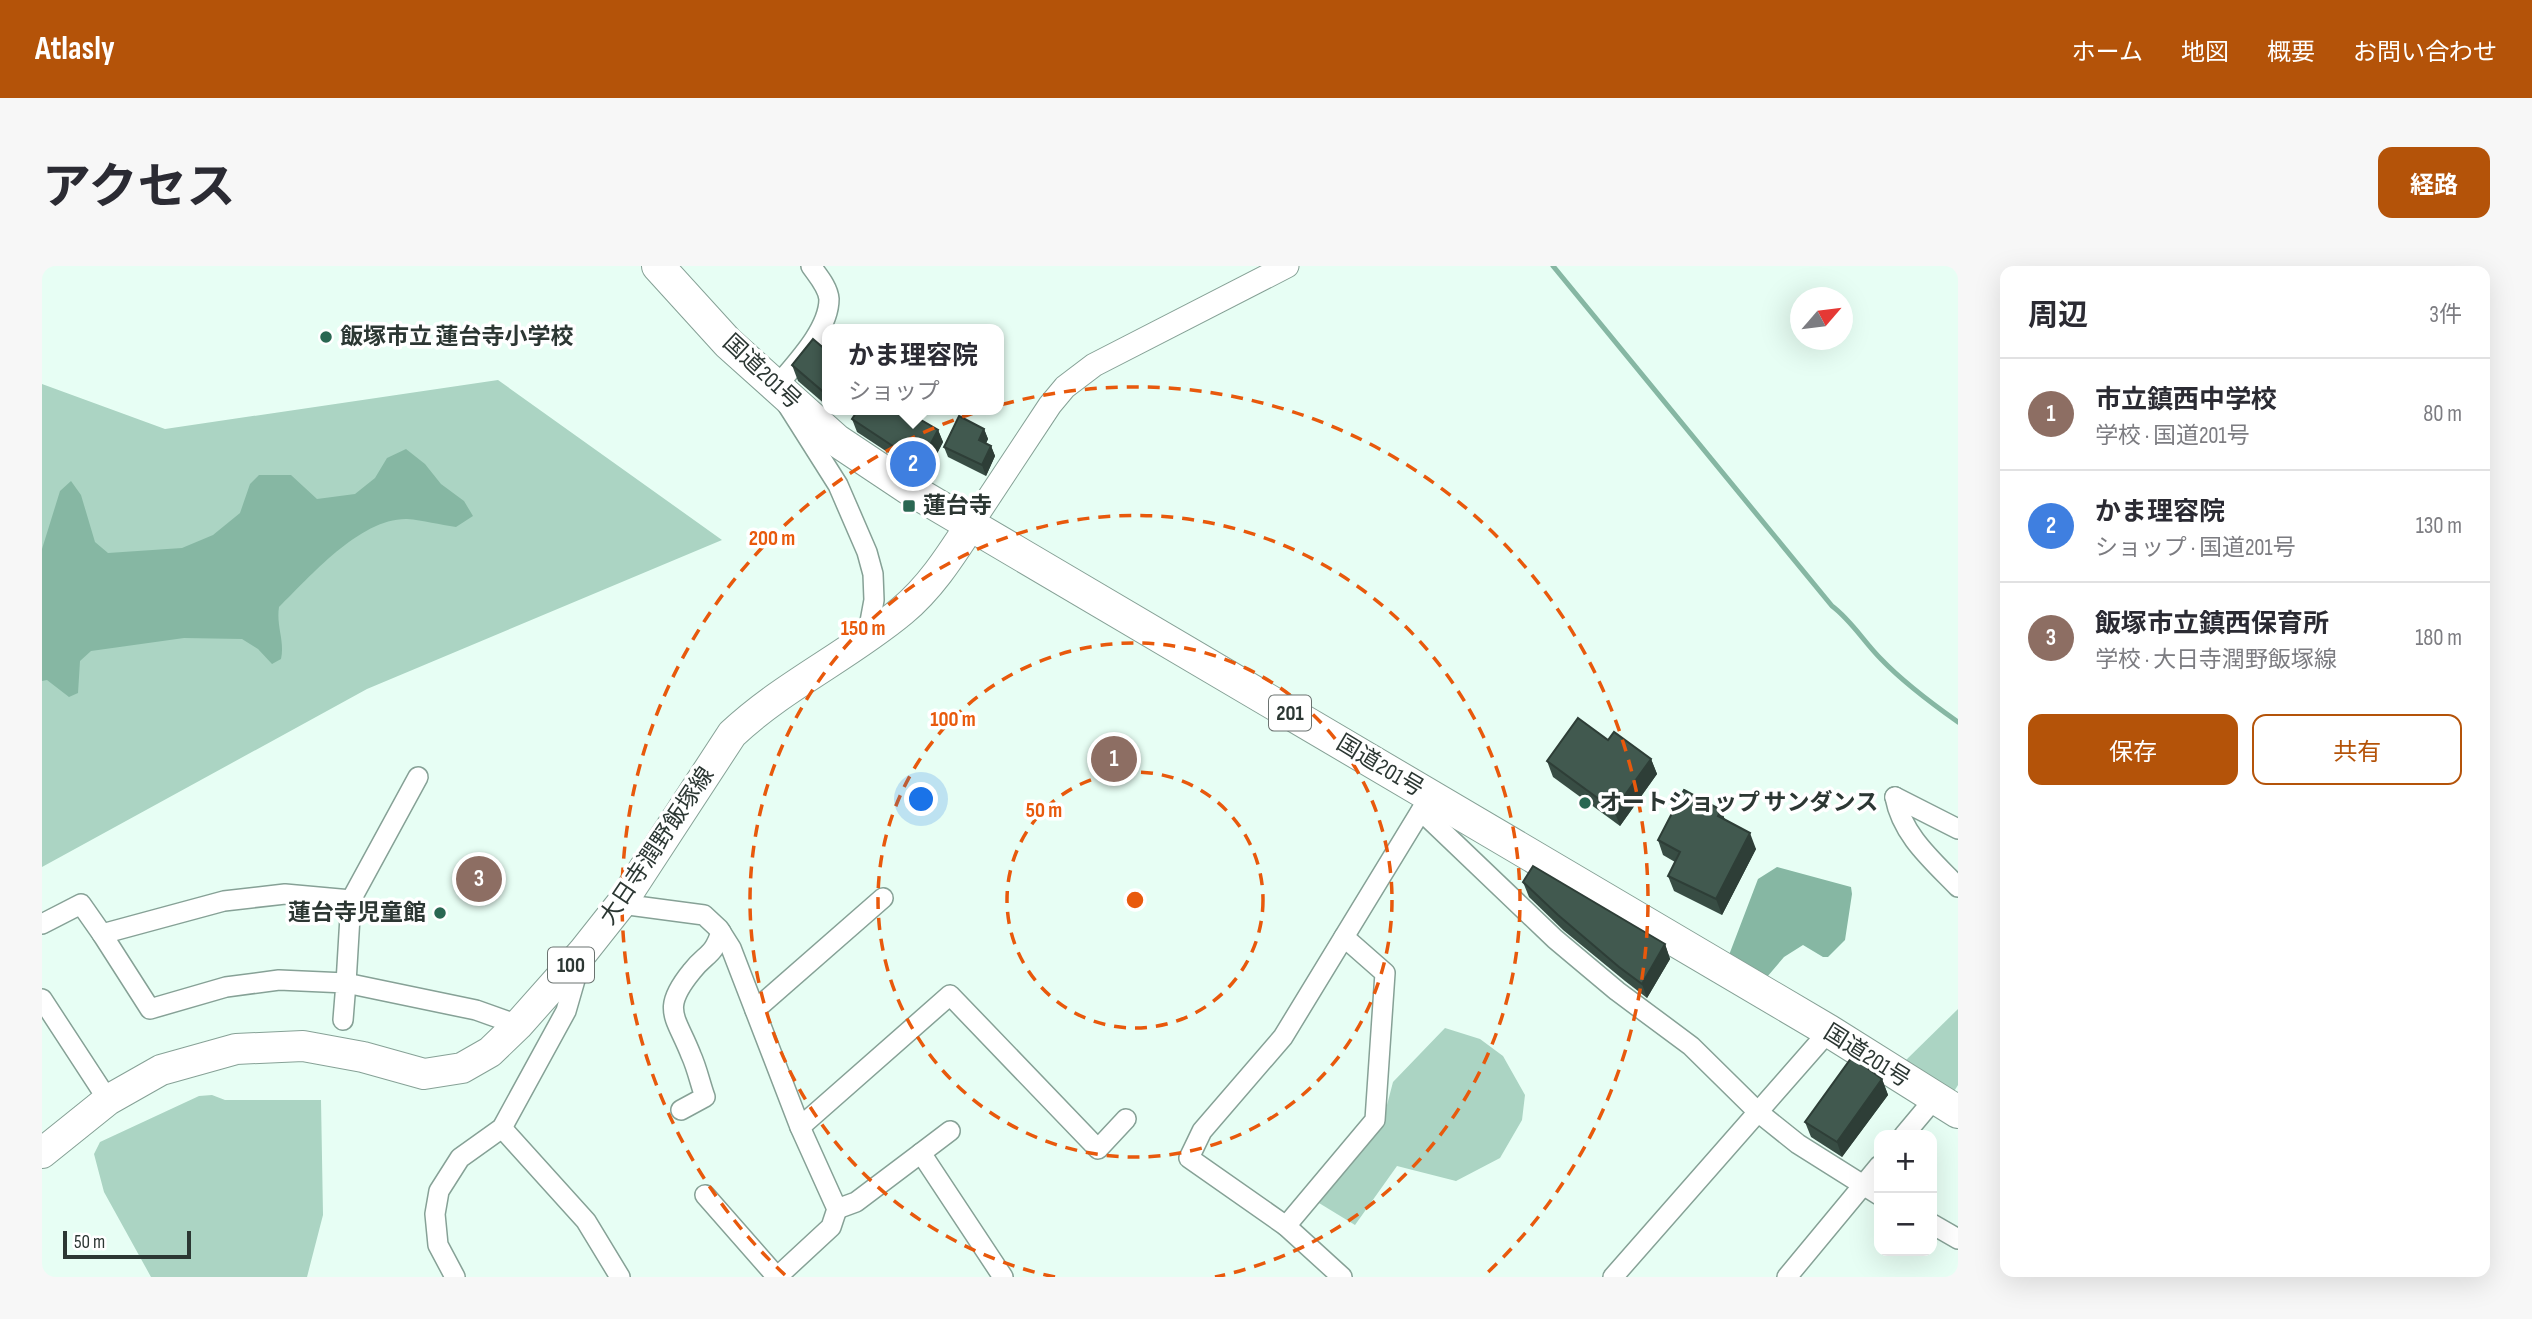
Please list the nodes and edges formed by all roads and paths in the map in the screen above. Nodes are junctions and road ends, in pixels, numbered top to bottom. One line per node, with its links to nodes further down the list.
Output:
1 (658, 266): 4 (highway, 国道201号 / 201)
2 (811, 266): 4 (street)
3 (1287, 266): 5 (street)
4 (776, 387): 5 (highway, 国道201号 / 201); 6 (street)
5 (972, 523): 6 (main road, 大日寺潤野飯塚線 / 100); 8 (highway, 国道201号 / 201)
6 (867, 638): 13 (main road, 大日寺潤野飯塚線 / 100)
7 (418, 777): 12 (street)
8 (1426, 804): 17 (street); 24 (highway, 国道201号 / 201); 28 (street)
9 (1958, 829): 10 (street)
10 (1958, 887)
11 (883, 898): 21 (street)
12 (351, 900): 16 (street); 19 (street)
13 (621, 904): 15 (street); 18 (main road, 大日寺潤野飯塚線 / 100)
14 (42, 924): 16 (street)
15 (721, 932): 21 (street); 27 (street)
16 (102, 934): 19 (street)
17 (1344, 937): 39 (street); 39 (street)
18 (583, 952): 23 (main road, 大日寺潤野飯塚線 / 100); 31 (street)
19 (346, 983): 22 (street); 23 (street)
20 (42, 999): 25 (street)
21 (755, 1010): 30 (street)
22 (343, 1020)
23 (518, 1025): 25 (main road, 大日寺潤野飯塚線 / 100)
24 (1829, 1031): 26 (highway, 国道201号 / 201); 28 (street)
25 (108, 1100): 34 (main road, 大日寺潤野飯塚線 / 100)
26 (1946, 1105): 32 (street)
27 (681, 1110)
28 (1758, 1112): 36 (street); 47 (street)
29 (1126, 1119): 30 (street)
30 (800, 1127): 38 (street)
31 (502, 1128): 43 (street); 44 (street)
32 (1911, 1130)
33 (950, 1132): 35 (street)
34 (42, 1153)
35 (921, 1153): 38 (street); 46 (street)
36 (1871, 1190): 48 (street)
37 (705, 1195): 45 (street)
38 (837, 1209): 45 (street)
39 (1286, 1226): 42 (street)
40 (1937, 1227): 41 (street)
41 (1958, 1239)
42 (1331, 1274)
43 (456, 1277)
44 (620, 1277)
45 (777, 1277)
46 (1003, 1277)
47 (1613, 1277)
48 (1787, 1277)

